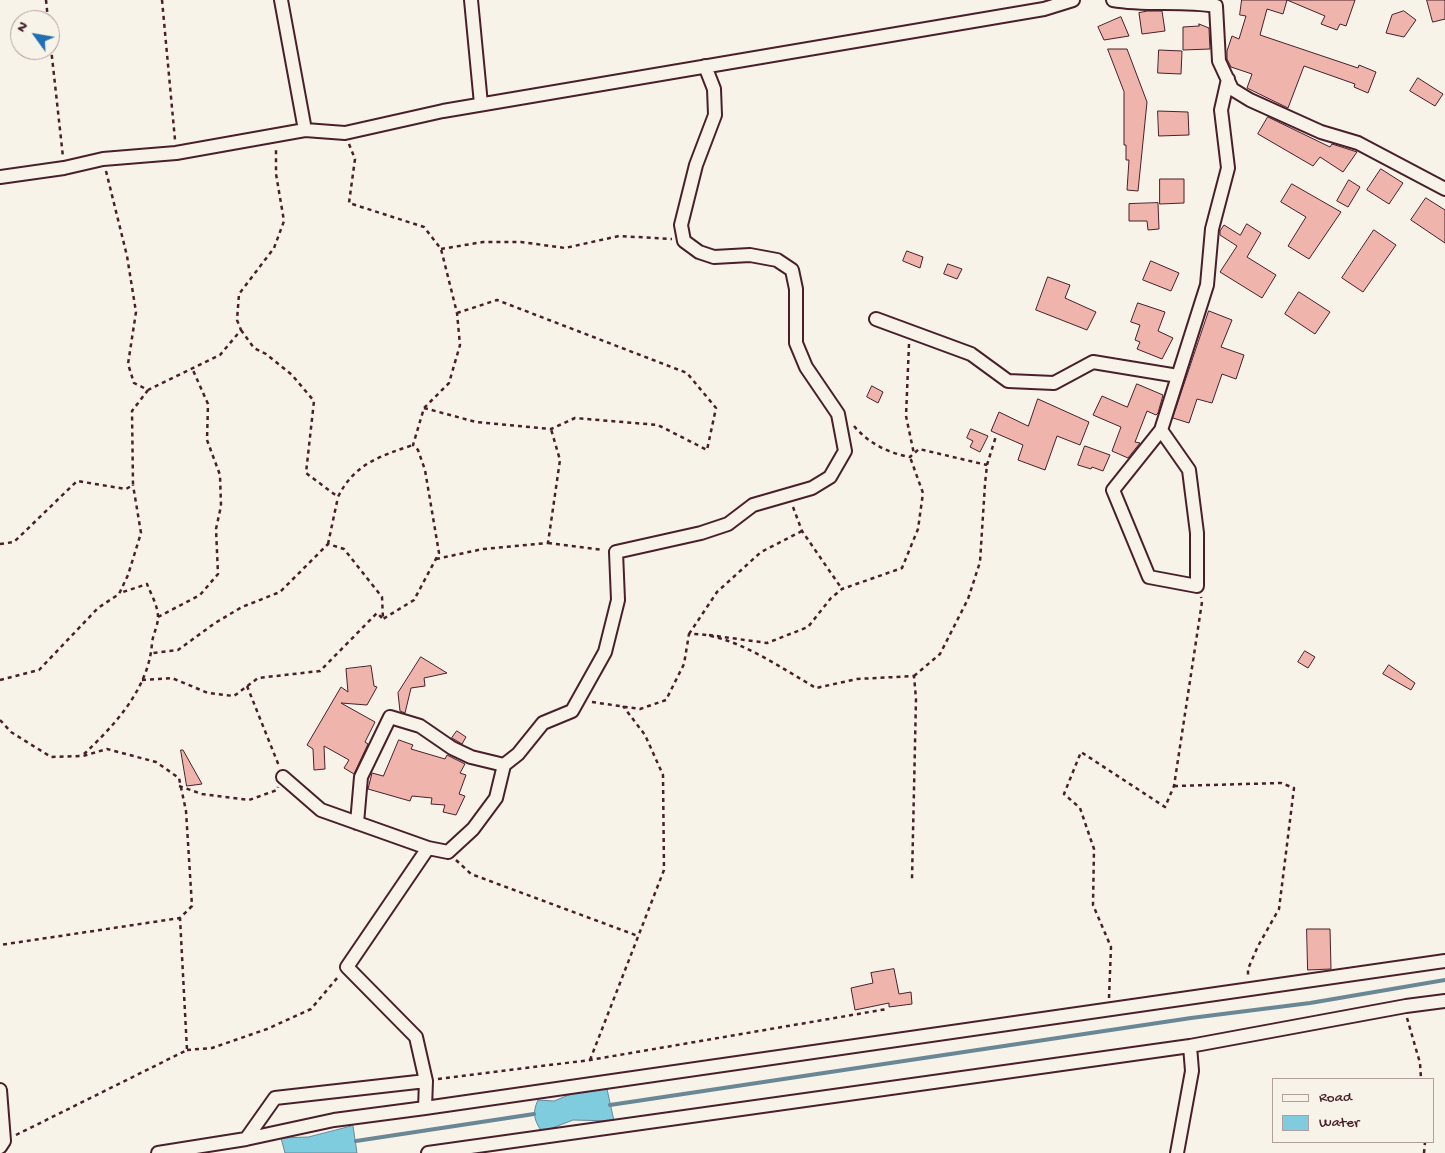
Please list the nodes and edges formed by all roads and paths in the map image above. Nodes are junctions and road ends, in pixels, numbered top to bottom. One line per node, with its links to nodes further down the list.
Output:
1 (162, 0): 15 (path)
2 (281, 0): 12 (street)
3 (471, 0): 11 (street)
4 (1073, 0): 9 (street)
5 (1114, 0): 6 (street)
6 (1153, 1): 7 (street)
7 (1217, 3): 10 (street)
8 (52, 60): 17 (path)
9 (705, 66): 11 (street); 20 (street)
10 (1228, 79): 19 (street); 27 (street)
11 (481, 104): 13 (street)
12 (305, 130): 13 (street); 14 (street)
13 (345, 133): 21 (path)
14 (276, 135): 15 (street); 24 (path)
15 (176, 153): 16 (street)
16 (103, 160): 17 (street); 28 (path)
17 (64, 168): 18 (street)
18 (0, 177)
19 (1445, 189)
20 (682, 231): 21 (path); 30 (street)
21 (441, 249): 22 (path)
22 (457, 313): 29 (path); 31 (path)
23 (876, 319): 25 (street)
24 (241, 330): 26 (path); 40 (path)
25 (910, 332): 27 (street); 35 (path)
26 (192, 368): 28 (path); 50 (path)
27 (1178, 376): 32 (street)
28 (148, 390): 38 (path)
29 (424, 408): 31 (path); 34 (path)
30 (840, 424): 36 (path); 39 (street)
31 (551, 429): 42 (path)
32 (1161, 430): 47 (street); 47 (street)
33 (996, 436): 37 (path)
34 (413, 445): 40 (path); 46 (path)
35 (914, 454): 36 (path); 37 (path)
36 (910, 458): 48 (path)
37 (987, 465): 55 (path)
38 (133, 484): 43 (path); 49 (path)
39 (788, 493): 41 (path); 45 (street)
40 (338, 497): 44 (path)
41 (802, 531): 48 (path); 52 (path)
42 (548, 543): 45 (path); 46 (path)
43 (0, 544)
44 (328, 544): 51 (path); 54 (path)
45 (616, 552): 60 (street)
46 (436, 559): 51 (path)
47 (1197, 586): 66 (path)
48 (842, 589): 53 (path)
49 (119, 594): 50 (path); 56 (path)
50 (158, 617): 54 (path)
51 (383, 619): 58 (path)
52 (689, 634): 53 (path); 59 (path)
53 (702, 634): 55 (path)
54 (153, 652): 57 (path)
55 (914, 676): 70 (path)
56 (0, 680)
57 (142, 680): 58 (path); 62 (path)
58 (247, 686): 64 (path)
59 (622, 706): 60 (path); 72 (path)
60 (572, 711): 63 (street)
61 (0, 720): 62 (path)
62 (83, 756): 65 (path)
63 (504, 764): 67 (street); 69 (street)
64 (283, 777): 65 (path); 67 (street)
65 (179, 786): 71 (path)
66 (1174, 786): 76 (path); 80 (path)
67 (357, 823): 68 (street)
68 (428, 848): 69 (street); 75 (street)
69 (448, 852): 72 (path)
70 (912, 879)
71 (180, 918): 73 (path); 82 (path)
72 (638, 936): 83 (path)
73 (0, 945)
74 (1445, 961): 76 (street)
75 (347, 967): 82 (path); 85 (street)
76 (1248, 989): 80 (street)
77 (1445, 1001): 78 (street)
78 (1406, 1006): 81 (street); 84 (path)
79 (887, 1009): 83 (path)
80 (1108, 1009): 87 (street)
81 (1190, 1046): 90 (street); 93 (street)
82 (187, 1050): 89 (path)
83 (590, 1060): 85 (path)
84 (1421, 1078)
85 (426, 1080): 87 (street); 88 (street)
86 (0, 1090): 89 (street)
87 (425, 1108): 88 (street)
88 (246, 1139): 91 (street)
89 (2, 1144)
90 (464, 1150): 92 (street)
91 (158, 1153)
92 (428, 1153)
93 (1177, 1153)

